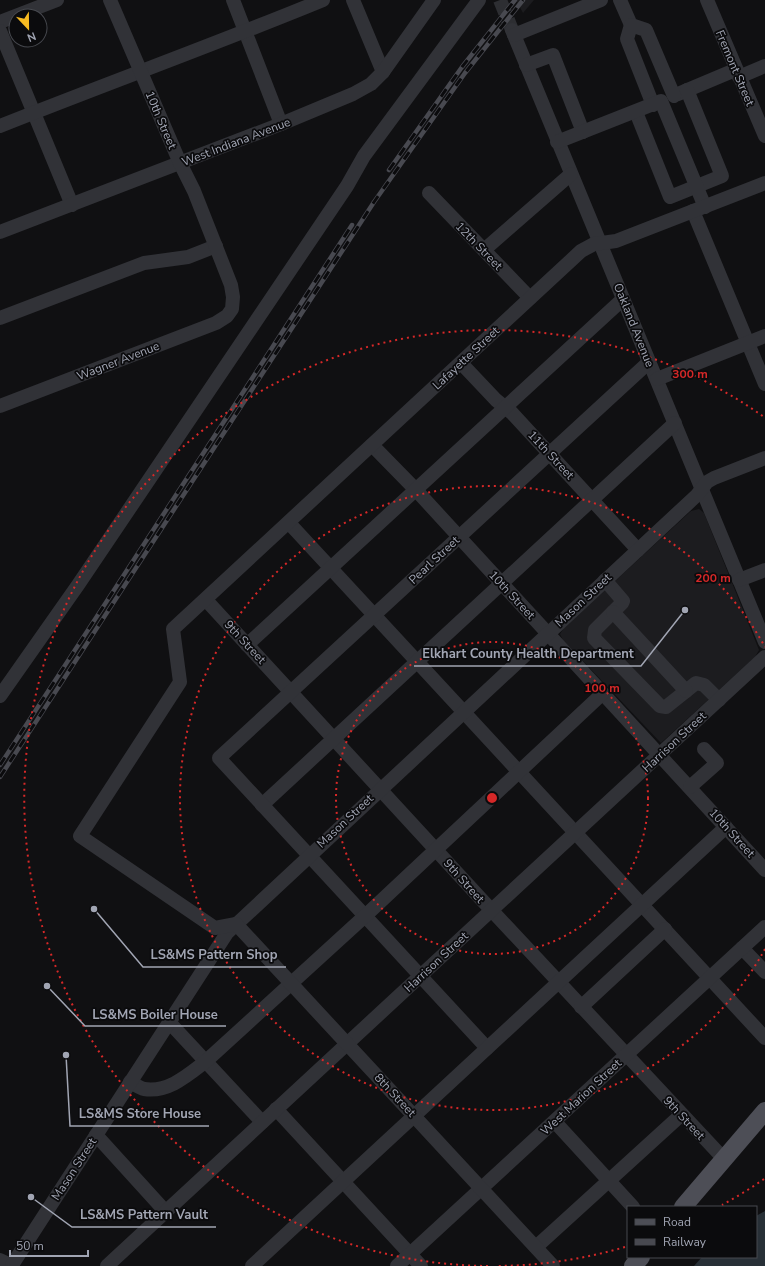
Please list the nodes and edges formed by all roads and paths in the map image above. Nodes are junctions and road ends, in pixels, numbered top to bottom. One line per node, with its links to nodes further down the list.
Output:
1 (57, 0): 11 (street)
2 (110, 0): 17 (street, 10th Street)
3 (232, 0): 14 (street)
4 (323, 0): 14 (street)
5 (353, 0): 18 (street)
6 (434, 0): 18 (street, West Indiana Avenue)
7 (479, 0): 78 (street)
8 (601, 0): 15 (street, Oakland Avenue)
9 (620, 0): 12 (street)
10 (707, 0): 19 (street, Fremont Street)
11 (0, 22)
12 (631, 25): 21 (street); 21 (street)
13 (0, 32): 22 (street)
14 (245, 32): 17 (street); 24 (street)
15 (526, 65): 26 (street); 28 (street, Oakland Avenue)
16 (765, 66): 19 (street)
17 (140, 70): 22 (street); 29 (street, 10th Street)
18 (383, 72): 24 (street, West Indiana Avenue)
19 (737, 73): 20 (street); 27 (street, Fremont Street)
20 (688, 90): 21 (street); 32 (street)
21 (663, 100): 23 (street); 32 (street)
22 (33, 112): 25 (street); 34 (street)
23 (636, 112): 26 (street); 32 (street)
24 (281, 124): 29 (street, West Indiana Avenue)
25 (0, 126)
26 (584, 132): 28 (street)
27 (765, 136)
28 (557, 142): 30 (street, Oakland Avenue)
29 (180, 164): 34 (street, West Indiana Avenue); 38 (street, 10th Street)
30 (570, 174): 37 (street, Oakland Avenue); 39 (street)
31 (765, 183): 35 (street, Lafayette Street)
32 (697, 186): 35 (street)
33 (429, 193): 39 (street, 12th Street)
34 (72, 205): 36 (street, West Indiana Avenue)
35 (699, 209): 37 (street, Lafayette Street); 45 (street)
36 (0, 232)
37 (601, 244): 40 (street, Lafayette Street); 41 (street, Oakland Avenue)
38 (216, 246): 42 (street, 10th Street); 43 (street)
39 (484, 250): 40 (street, 12th Street)
40 (530, 298): 47 (street, Lafayette Street)
41 (624, 299): 46 (street, Oakland Avenue); 51 (street)
42 (232, 309): 50 (street, Wagner Avenue)
43 (0, 318)
44 (765, 336): 45 (street)
45 (748, 343): 48 (street); 49 (street)
46 (650, 362): 48 (street, Oakland Avenue); 54 (street, Pearl Street)
47 (461, 363): 51 (street, 11th Street); 53 (street, Lafayette Street)
48 (656, 379): 52 (street, Oakland Avenue)
49 (765, 384)
50 (0, 406)
51 (505, 407): 54 (street, 11th Street); 57 (street)
52 (675, 423): 56 (street, Oakland Avenue); 58 (street)
53 (372, 445): 57 (street, 10th Street); 59 (street, Lafayette Street)
54 (549, 453): 58 (street, 11th Street); 60 (street, Pearl Street)
55 (765, 458): 56 (street, Mason Street)
56 (701, 488): 61 (street, Mason Street); 65 (street, Oakland Avenue)
57 (416, 490): 60 (street, 10th Street); 62 (street)
58 (592, 500): 61 (street, 11th Street); 66 (street)
59 (289, 523): 62 (street); 67 (street, Lafayette Street)
60 (459, 537): 66 (street, 10th Street); 69 (street, Pearl Street)
61 (638, 550): 64 (street, Mason Street)
62 (331, 568): 69 (street); 72 (street)
63 (765, 570): 65 (street)
64 (605, 580): 68 (street); 70 (street, Mason Street)
65 (739, 580): 71 (street, Oakland Avenue)
66 (502, 584): 70 (street, 10th Street); 74 (street)
67 (206, 600): 72 (street, 9th Street); 96 (street, Lafayette Street)
68 (613, 612): 75 (street); 75 (street)
69 (374, 615): 74 (street); 76 (street, Pearl Street)
70 (547, 634): 77 (street, 10th Street); 80 (street, Mason Street)
71 (765, 642)
72 (247, 645): 76 (street, 9th Street)
73 (765, 657): 79 (street, Harrison Street)
74 (417, 661): 80 (street); 81 (street)
75 (686, 691): 79 (street)
76 (291, 693): 81 (street, 9th Street); 87 (street, Pearl Street)
77 (602, 694): 83 (street, 10th Street); 84 (street)
78 (0, 696)
79 (719, 700): 83 (street, Harrison Street)
80 (464, 711): 84 (street); 86 (street, Mason Street)
81 (334, 739): 86 (street, 9th Street); 87 (street)
82 (704, 749): 85 (street)
83 (661, 755): 85 (street, 10th Street); 89 (street, Harrison Street)
84 (519, 771): 89 (street); 90 (street)
85 (690, 787): 88 (street, 10th Street)
86 (380, 789): 90 (street, 9th Street); 91 (street, Mason Street)
87 (262, 805): 91 (street)
88 (726, 827): 92 (street, 10th Street); 93 (street)
89 (576, 832): 93 (street); 94 (street, Harrison Street)
90 (436, 849): 94 (street, 9th Street); 95 (street)
91 (309, 855): 95 (street); 96 (street, Mason Street)
92 (765, 870)
93 (642, 904): 98 (street); 103 (street)
94 (491, 910): 101 (street, Harrison Street); 103 (street, 9th Street)
95 (365, 916): 101 (street); 104 (street)
96 (236, 924): 104 (street, 8th Street); 106 (street, Mason Street)
97 (765, 927): 99 (street, West Marion Street)
98 (665, 929): 102 (street); 105 (street)
99 (742, 948): 100 (street); 102 (street, West Marion Street)
100 (765, 972)
101 (420, 977): 108 (street, Harrison Street); 109 (street)
102 (710, 978): 107 (street); 110 (street, West Marion Street)
103 (559, 982): 105 (street, 9th Street); 109 (street)
104 (291, 983): 108 (street, 8th Street); 111 (street)
105 (581, 1006): 110 (street, 9th Street)
106 (169, 1022): 111 (street); 112 (street, Mason Street)
107 (765, 1038)
108 (347, 1043): 113 (street, Harrison Street); 116 (street, 8th Street)
109 (487, 1048): 116 (street)
110 (626, 1055): 115 (street, 9th Street); 118 (street, West Marion Street)
111 (205, 1062): 112 (street); 117 (street)
112 (130, 1082): 119 (street, Mason Street)
113 (276, 1109): 117 (street, Harrison Street); 122 (street)
114 (765, 1111): 120 (main road)
115 (681, 1115): 120 (street, 9th Street); 121 (street)
116 (414, 1116): 122 (street); 123 (street, 8th Street)
117 (262, 1122): 126 (street, Harrison Street)
118 (555, 1122): 121 (street); 123 (street, West Marion Street)
119 (96, 1136): 126 (street); 130 (street, Mason Street)
120 (724, 1159): 125 (main road)
121 (609, 1181): 124 (street); 127 (street)
122 (342, 1182): 128 (street); 133 (street)
123 (481, 1189): 127 (street, 8th Street); 128 (street, West Marion Street)
124 (632, 1206)
125 (684, 1206)
126 (165, 1212): 132 (street, Harrison Street)
127 (536, 1247): 131 (street, 8th Street)
128 (410, 1255): 134 (street, West Marion Street); 135 (street)
129 (640, 1258): 136 (main road)
130 (8, 1264)
131 (548, 1264)
132 (106, 1266)
133 (252, 1266)
134 (398, 1266)
135 (421, 1266)
136 (633, 1266)

